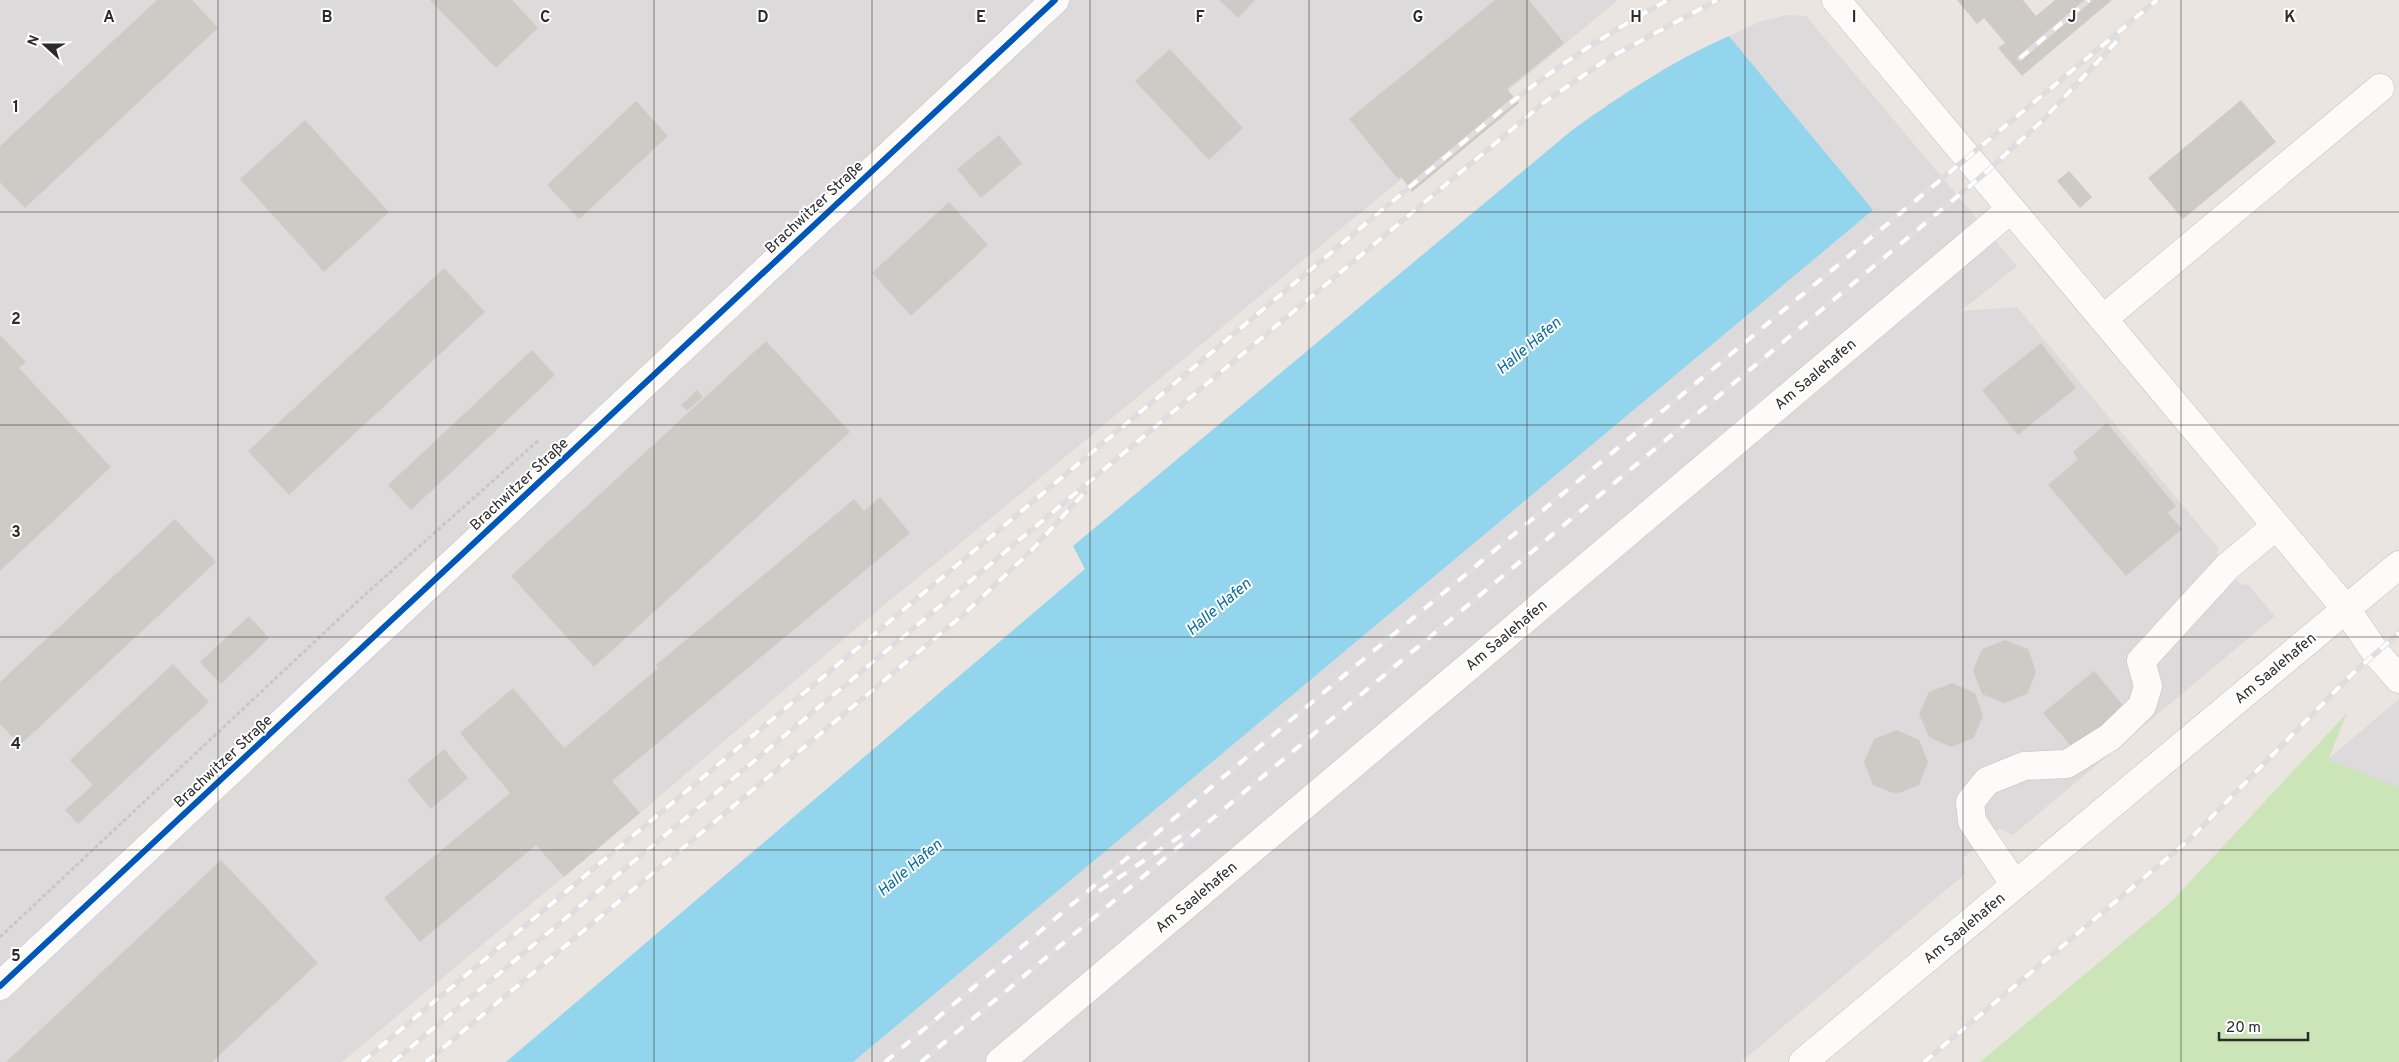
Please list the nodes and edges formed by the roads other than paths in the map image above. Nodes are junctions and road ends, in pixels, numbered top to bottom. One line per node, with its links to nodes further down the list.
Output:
1 (1055, 0): 11 (street, Brachwitzer Straße)
2 (1836, 0): 4 (street)
3 (2380, 88): 5 (street)
4 (2011, 209): 5 (street); 12 (street, Am Saalehafen)
5 (2103, 318): 6 (street)
6 (2276, 526): 8 (street); 10 (street)
7 (2399, 565): 8 (street, Am Saalehafen)
8 (2346, 609): 9 (street); 10 (street, Am Saalehafen)
9 (2399, 679)
10 (2015, 885): 13 (street, Am Saalehafen)
11 (0, 986)
12 (1000, 1062)
13 (1803, 1062)

